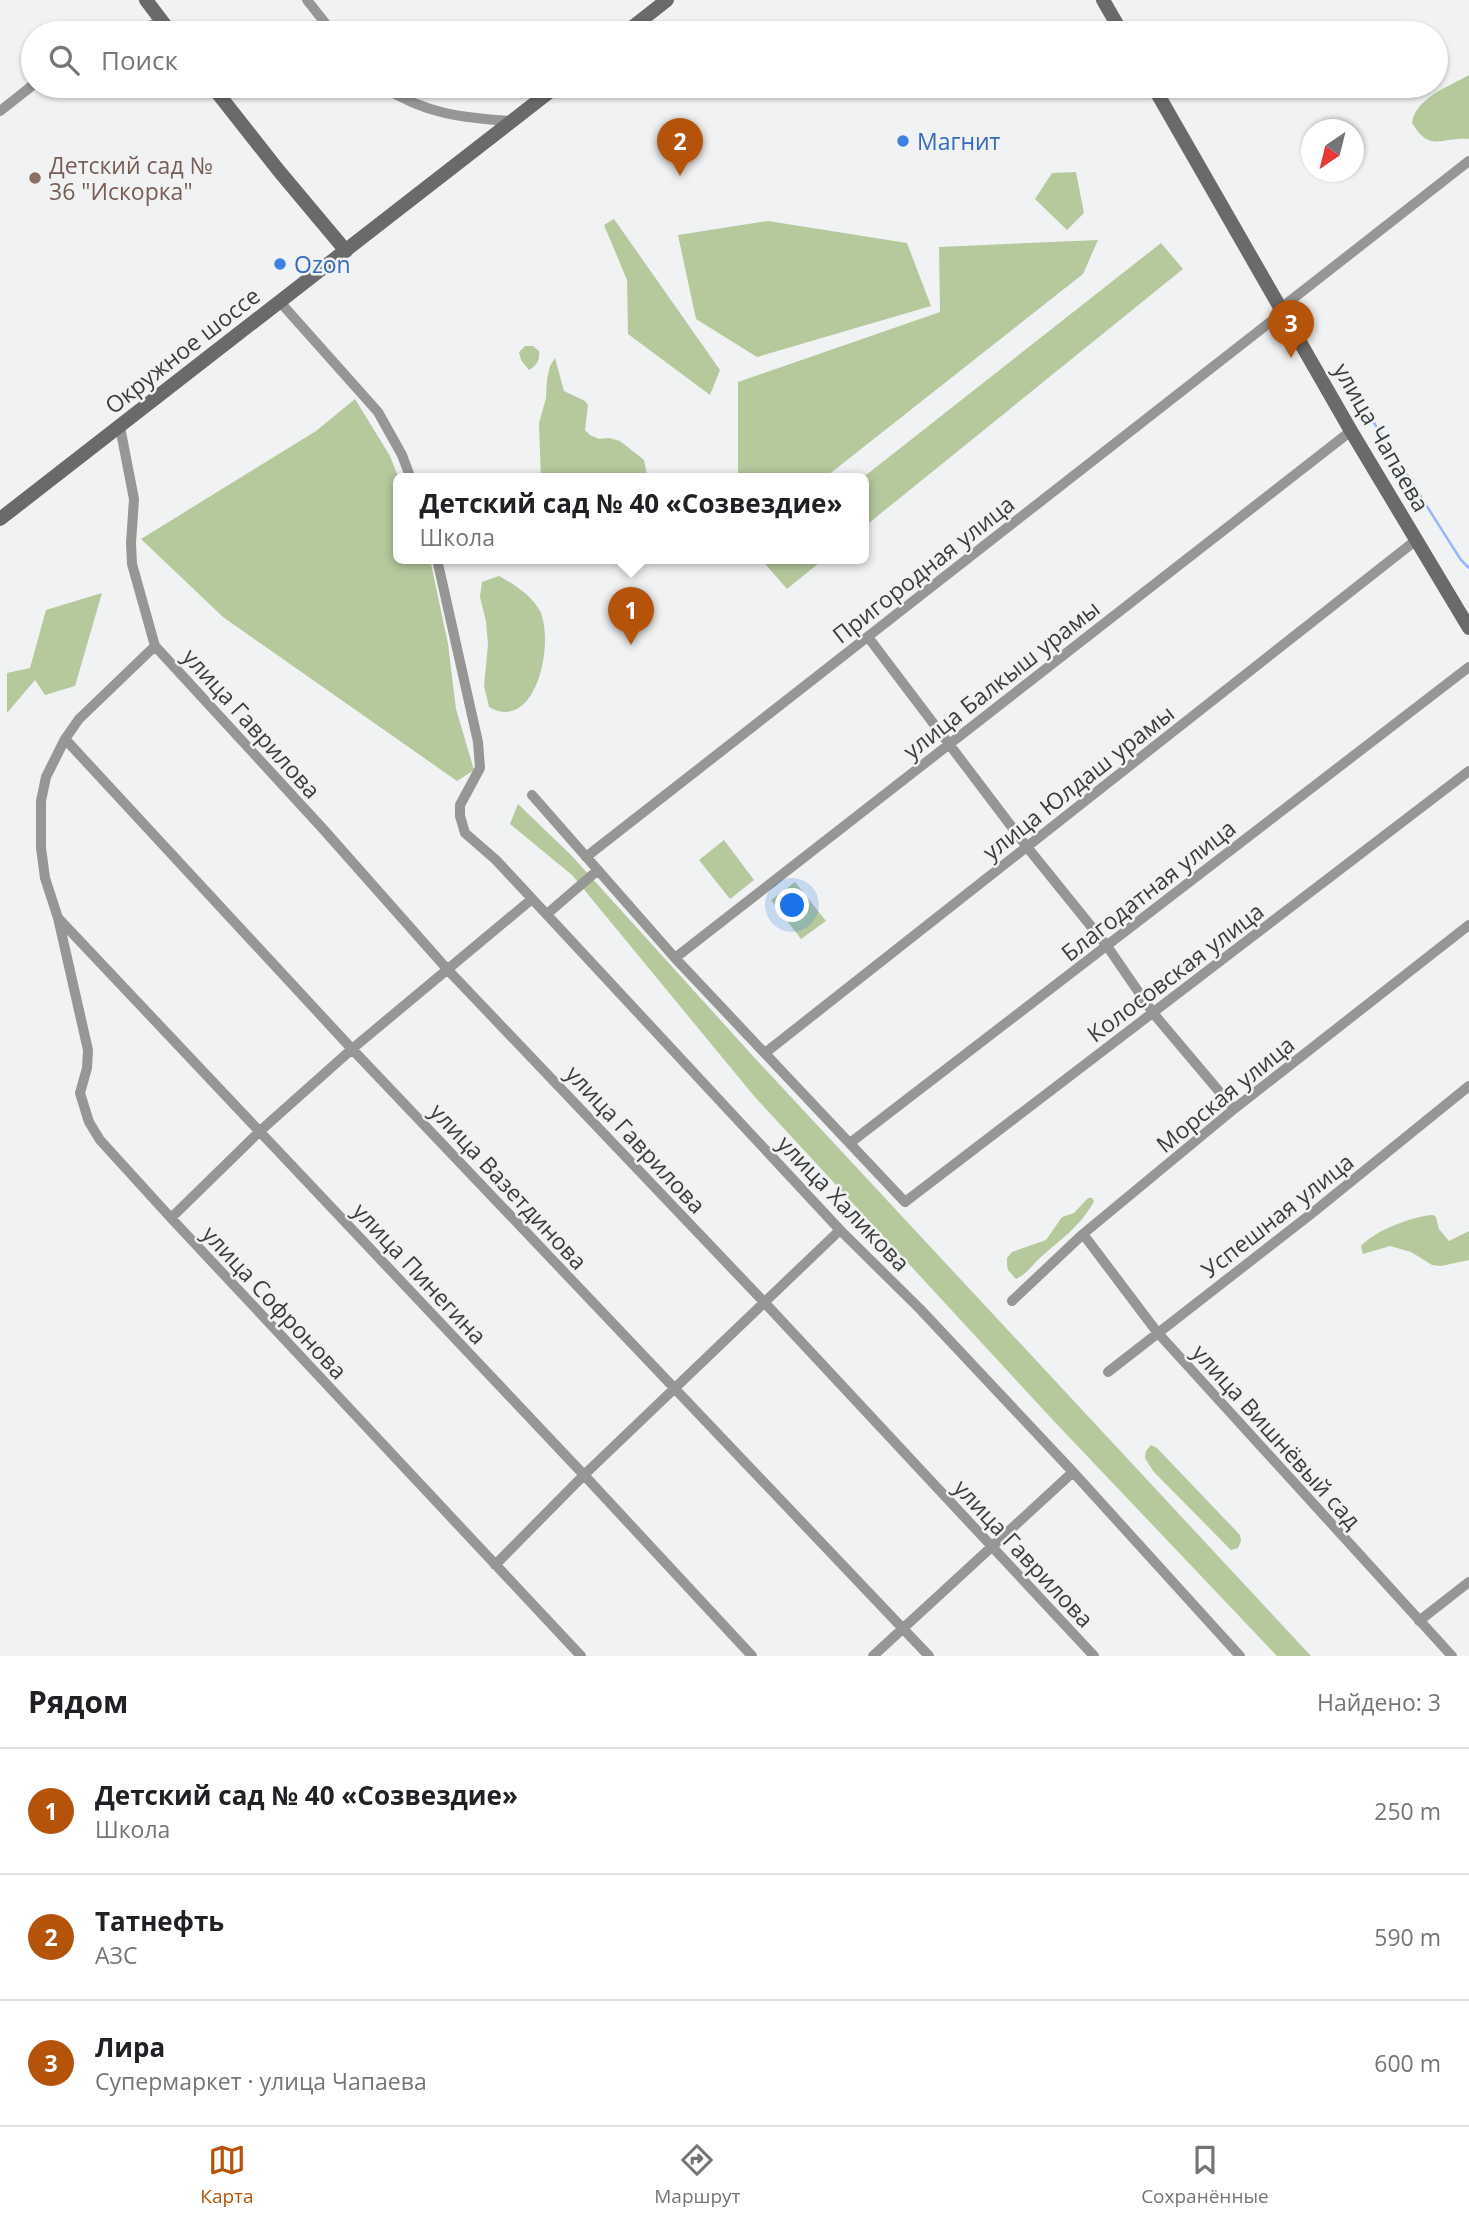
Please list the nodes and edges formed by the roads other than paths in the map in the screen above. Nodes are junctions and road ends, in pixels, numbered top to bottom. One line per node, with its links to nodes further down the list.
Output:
1 (146, 0): 5 (street)
2 (307, 0): 6 (street)
3 (667, 0): 7 (street)
4 (1103, 0): 8 (street)
5 (162, 21)
6 (324, 21)
7 (640, 21)
8 (1115, 21)
9 (21, 94): 14 (street)
10 (221, 98): 17 (street)
11 (401, 98): 15 (street)
12 (542, 98): 15 (street, Окружное шоссе)
13 (1160, 98): 19 (street, улица Чапаева)
14 (0, 111)
15 (512, 121): 17 (street, Окружное шоссе)
16 (1469, 161): 19 (street, Пригородная улица)
17 (345, 251): 18 (street, Окружное шоссе)
18 (280, 302): 20 (street, Окружное шоссе); 22 (street)
19 (1282, 310): 21 (street, улица Чапаева); 27 (street, Пригородная улица)
20 (120, 427): 23 (street, Окружное шоссе); 28 (street)
21 (1351, 431): 24 (street, улица Чапаева); 31 (street, улица Балкыш урамы)
22 (409, 473)
23 (0, 519)
24 (1415, 541): 26 (street, улица Чапаева); 34 (street, улица Юлдаш урамы)
25 (438, 564): 37 (street, улица Халикова)
26 (1469, 628)
27 (868, 637): 31 (street); 35 (street, Пригородная улица)
28 (155, 646): 30 (street, улица Софронова); 43 (street, улица Гаврилова)
29 (1469, 667): 41 (street, Благодатная улица)
30 (65, 739): 39 (street, улица Софронова); 45 (street, улица Вазетдинова)
31 (948, 744): 34 (street); 42 (street, улица Балкыш урамы)
32 (1469, 771): 44 (street, Колосовская улица)
33 (532, 795): 35 (street)
34 (1027, 847): 41 (street); 46 (street, улица Юлдаш урамы)
35 (586, 857): 36 (street)
36 (598, 870): 38 (street); 42 (street)
37 (533, 899): 38 (street, улица Халикова); 43 (street)
38 (547, 914): 52 (street, улица Халикова)
39 (58, 918): 49 (street, улица Пинегина); 51 (street, улица Софронова)
40 (1469, 925): 48 (street, Морская улица)
41 (1107, 946): 44 (street); 50 (street, Благодатная улица)
42 (675, 958): 46 (street)
43 (447, 969): 45 (street); 55 (street, улица Гаврилова)
44 (1153, 1013): 48 (street); 50 (street, Колосовская улица)
45 (352, 1049): 49 (street); 58 (street, улица Вазетдинова)
46 (765, 1053): 50 (street)
47 (1469, 1086): 56 (street, Успешная улица)
48 (1234, 1109): 53 (street, Морская улица)
49 (260, 1131): 51 (street); 60 (street, улица Пинегина)
50 (850, 1143)
51 (171, 1219): 62 (street, улица Софронова)
52 (840, 1230): 55 (street); 59 (street, улица Халикова)
53 (1083, 1234): 54 (street, Морская улица); 56 (street, улица Вишнёвый сад)
54 (1012, 1301)
55 (764, 1302): 58 (street); 61 (street, улица Гаврилова)
56 (1157, 1332): 57 (street, Успешная улица); 64 (street, улица Вишнёвый сад)
57 (1108, 1372)
58 (674, 1388): 60 (street); 65 (street, улица Вазетдинова)
59 (1073, 1472): 61 (street); 71 (street, улица Халикова)
60 (584, 1475): 62 (street); 67 (street, улица Пинегина)
61 (992, 1547): 65 (street); 70 (street, улица Гаврилова)
62 (495, 1565): 66 (street, улица Софронова)
63 (1469, 1582): 64 (street)
64 (1419, 1621): 72 (street, улица Вишнёвый сад)
65 (902, 1628): 68 (street); 69 (street, улица Вазетдинова)
66 (581, 1656)
67 (752, 1656)
68 (873, 1656)
69 (929, 1656)
70 (1094, 1656)
71 (1240, 1656)
72 (1452, 1656)

